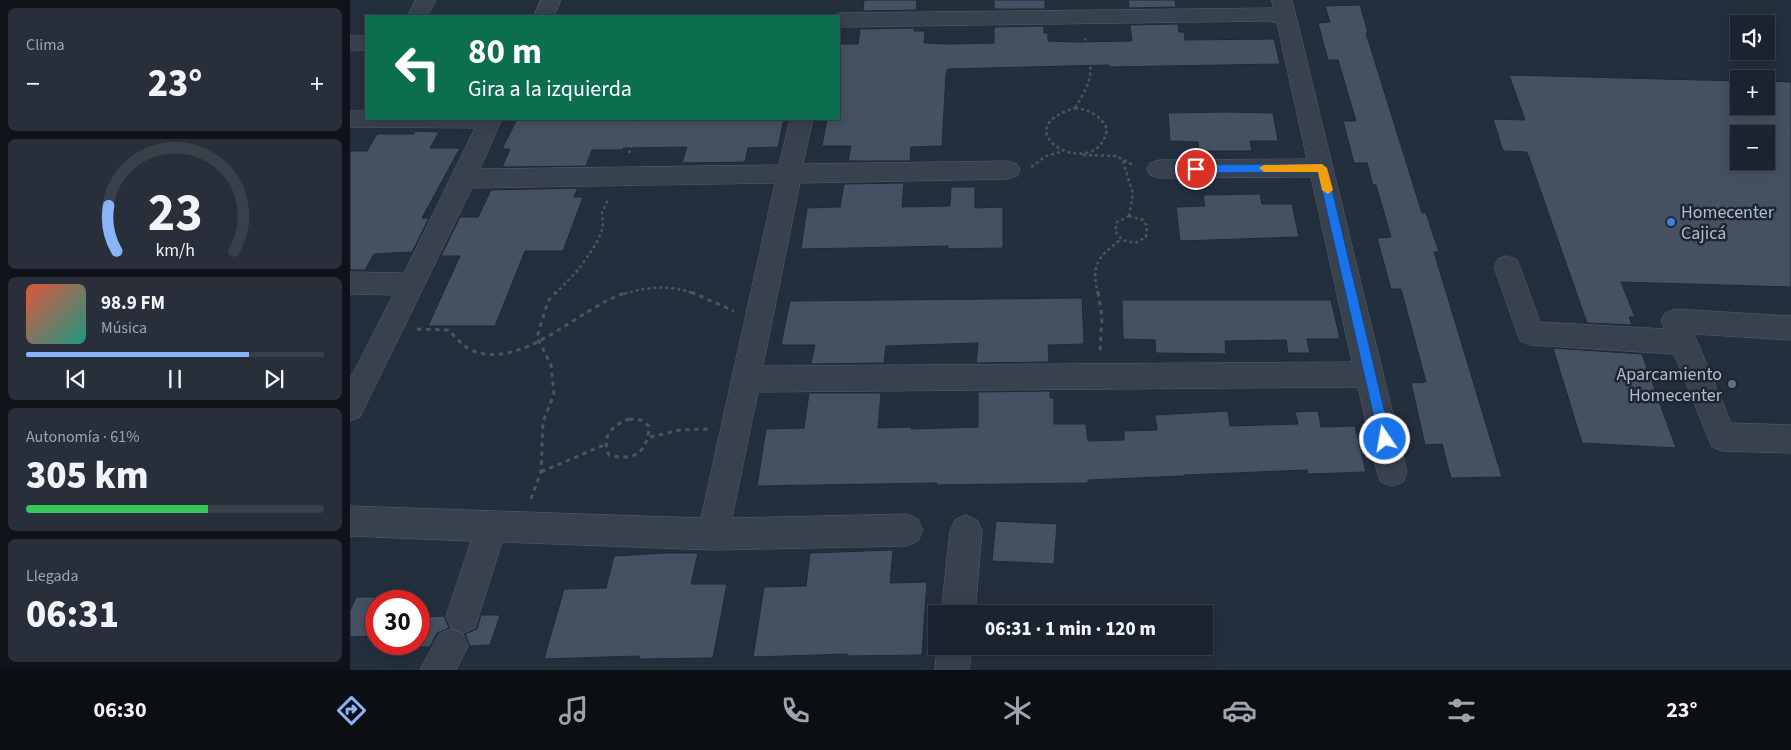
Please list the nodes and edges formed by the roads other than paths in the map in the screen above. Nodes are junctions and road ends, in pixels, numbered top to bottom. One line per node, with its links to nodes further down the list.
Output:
1 (426, 0): 4 (street)
2 (551, 0): 5 (street)
3 (1283, 8): 6 (street); 13 (street)
4 (418, 15)
5 (544, 15)
6 (840, 20)
7 (350, 43): 8 (street)
8 (365, 43)
9 (350, 119): 10 (street)
10 (365, 119)
11 (491, 120): 17 (street)
12 (801, 120): 16 (street)
13 (1322, 168): 15 (street); 23 (street)
14 (1008, 170): 16 (street)
15 (1160, 170)
16 (790, 173): 17 (street); 24 (street)
17 (464, 179): 20 (street)
18 (1507, 267): 22 (street)
19 (350, 283): 20 (street)
20 (411, 284): 25 (street)
21 (1791, 328): 22 (street)
22 (1683, 342): 26 (street)
23 (1370, 374): 24 (street); 27 (street)
24 (746, 380): 32 (street)
25 (350, 408)
26 (1791, 439)
27 (1392, 472)
28 (350, 521): 29 (street)
29 (506, 527): 32 (street); 34 (street)
30 (907, 530): 32 (street)
31 (966, 530): 33 (street)
32 (713, 534)
33 (959, 605)
34 (463, 616)
35 (954, 655): 38 (street)
36 (437, 670): 37 (street)
37 (447, 670)
38 (952, 670)

